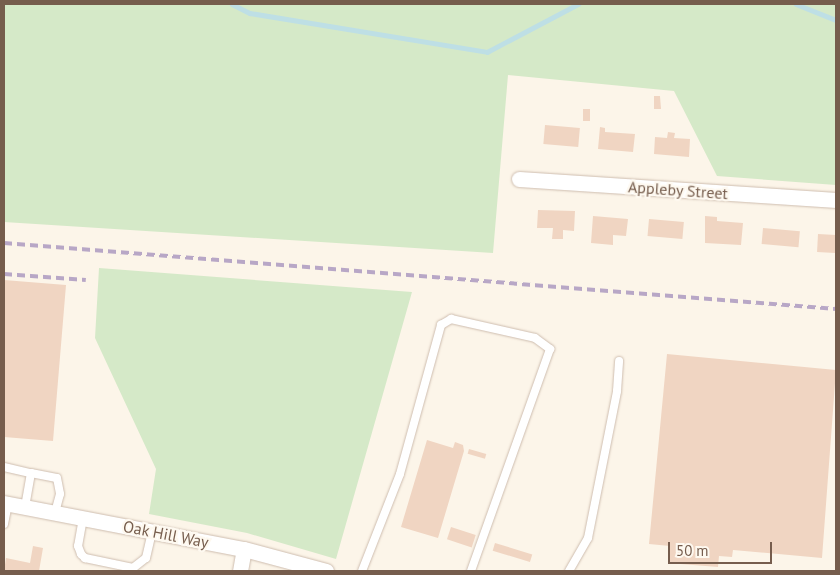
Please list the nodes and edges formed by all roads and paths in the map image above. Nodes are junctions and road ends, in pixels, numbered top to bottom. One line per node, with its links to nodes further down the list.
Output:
1 (519, 179): 2 (street, Appleby Street)
2 (836, 200)
3 (619, 361): 17 (lane)
4 (4, 467): 5 (lane)
5 (31, 474): 7 (lane); 8 (lane)
6 (6, 504): 7 (street, Oak Hill Way); 10 (lane)
7 (25, 507): 8 (street, Oak Hill Way)
8 (55, 513): 9 (street, Oak Hill Way)
9 (83, 518): 11 (street, Oak Hill Way); 11 (lane)
10 (4, 524)
11 (152, 532): 12 (street, Oak Hill Way)
12 (244, 549): 13 (street); 14 (street, Oak Hill Way)
13 (240, 571)
14 (326, 571)
15 (362, 571): 16 (lane)
16 (472, 571)
17 (569, 571)

